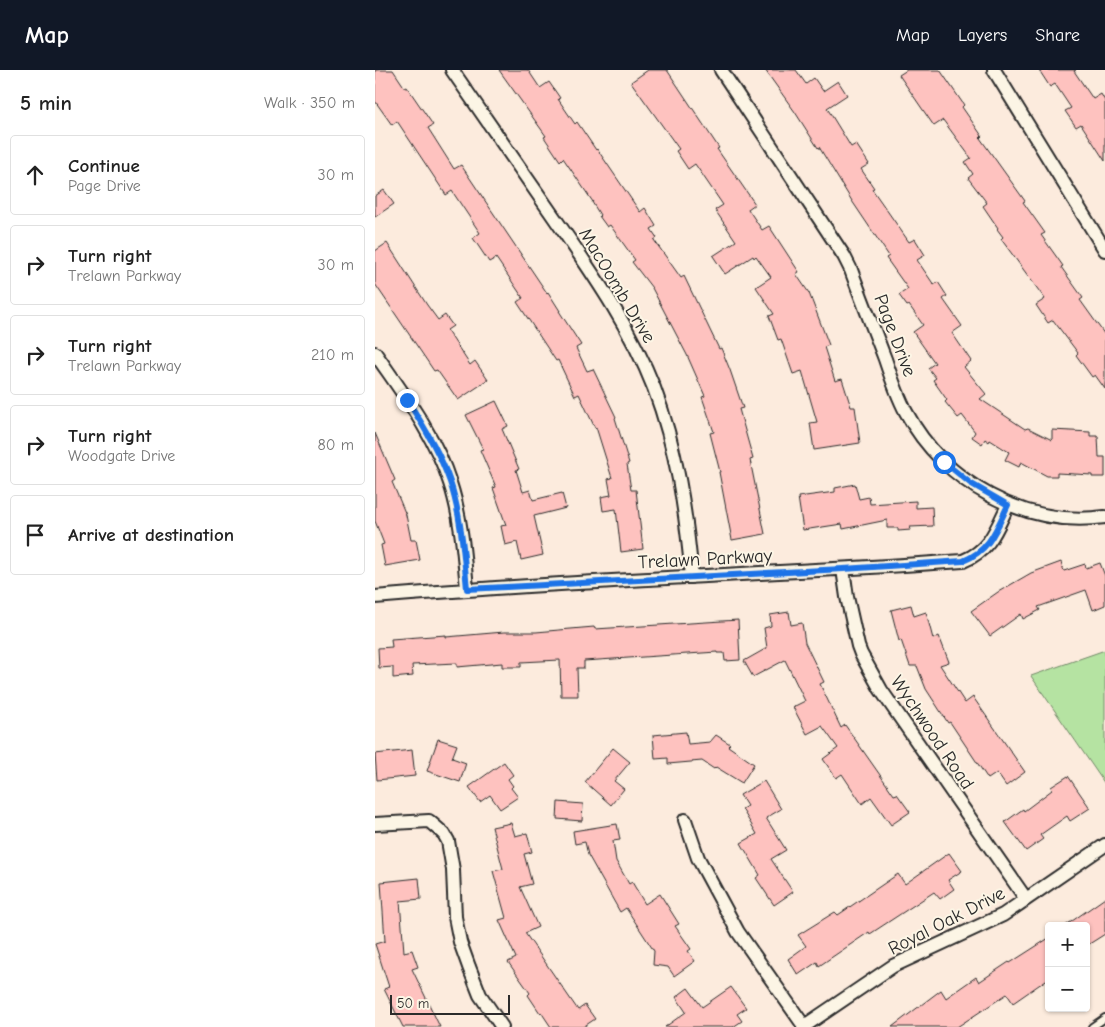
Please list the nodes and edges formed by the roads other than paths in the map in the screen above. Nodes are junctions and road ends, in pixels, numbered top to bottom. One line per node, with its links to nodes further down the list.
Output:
1 (453, 70): 9 (street, MacOomb Drive)
2 (721, 70): 6 (street, Page Drive)
3 (994, 70): 4 (street)
4 (1105, 250)
5 (375, 353): 10 (street)
6 (1008, 505): 7 (street, Page Drive); 8 (street, Trelawn Parkway)
7 (1105, 517)
8 (843, 569): 9 (street, Trelawn Parkway); 15 (street, Wychwood Road)
9 (692, 577): 10 (street, Trelawn Parkway)
10 (467, 589): 11 (street, Trelawn Parkway)
11 (375, 597)
12 (685, 820): 18 (street)
13 (375, 824): 17 (street)
14 (1105, 845): 15 (street, Royal Oak Drive)
15 (1026, 899): 18 (street, Royal Oak Drive)
16 (1105, 1018): 19 (lane)
17 (503, 1027)
18 (803, 1027)
19 (1092, 1027)

